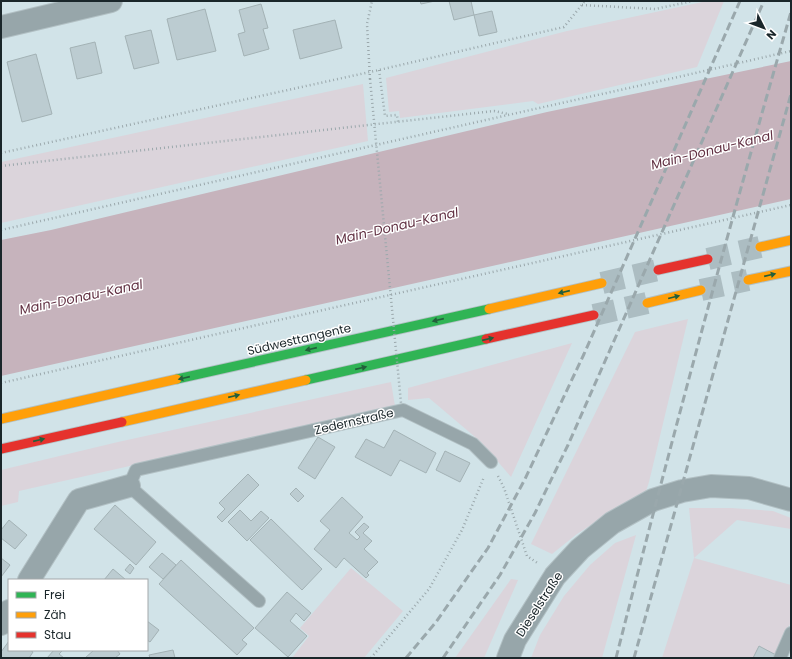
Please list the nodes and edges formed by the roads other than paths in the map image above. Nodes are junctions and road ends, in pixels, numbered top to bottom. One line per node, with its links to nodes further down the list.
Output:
1 (111, 1): 2 (street)
2 (1, 27)
3 (791, 240): 4 (highway)
4 (760, 247)
5 (708, 258): 6 (highway)
6 (658, 270)
7 (791, 270): 8 (highway, one-way to 7)
8 (748, 280)
9 (602, 283): 13 (highway, Südwesttangente, one-way to 13)
10 (701, 290): 11 (highway, one-way to 10)
11 (647, 303)
12 (594, 315): 14 (highway, one-way to 12)
13 (1, 419)
14 (1, 449)
15 (491, 462): 16 (lane, Zedernstraße)
16 (129, 486): 18 (street); 19 (lane)
17 (791, 500): 23 (street, Dieselstraße)
18 (30, 579)
19 (259, 601)
20 (8, 613): 21 (street)
21 (1, 624)
22 (791, 633): 24 (lane)
23 (508, 658)
24 (780, 658)

